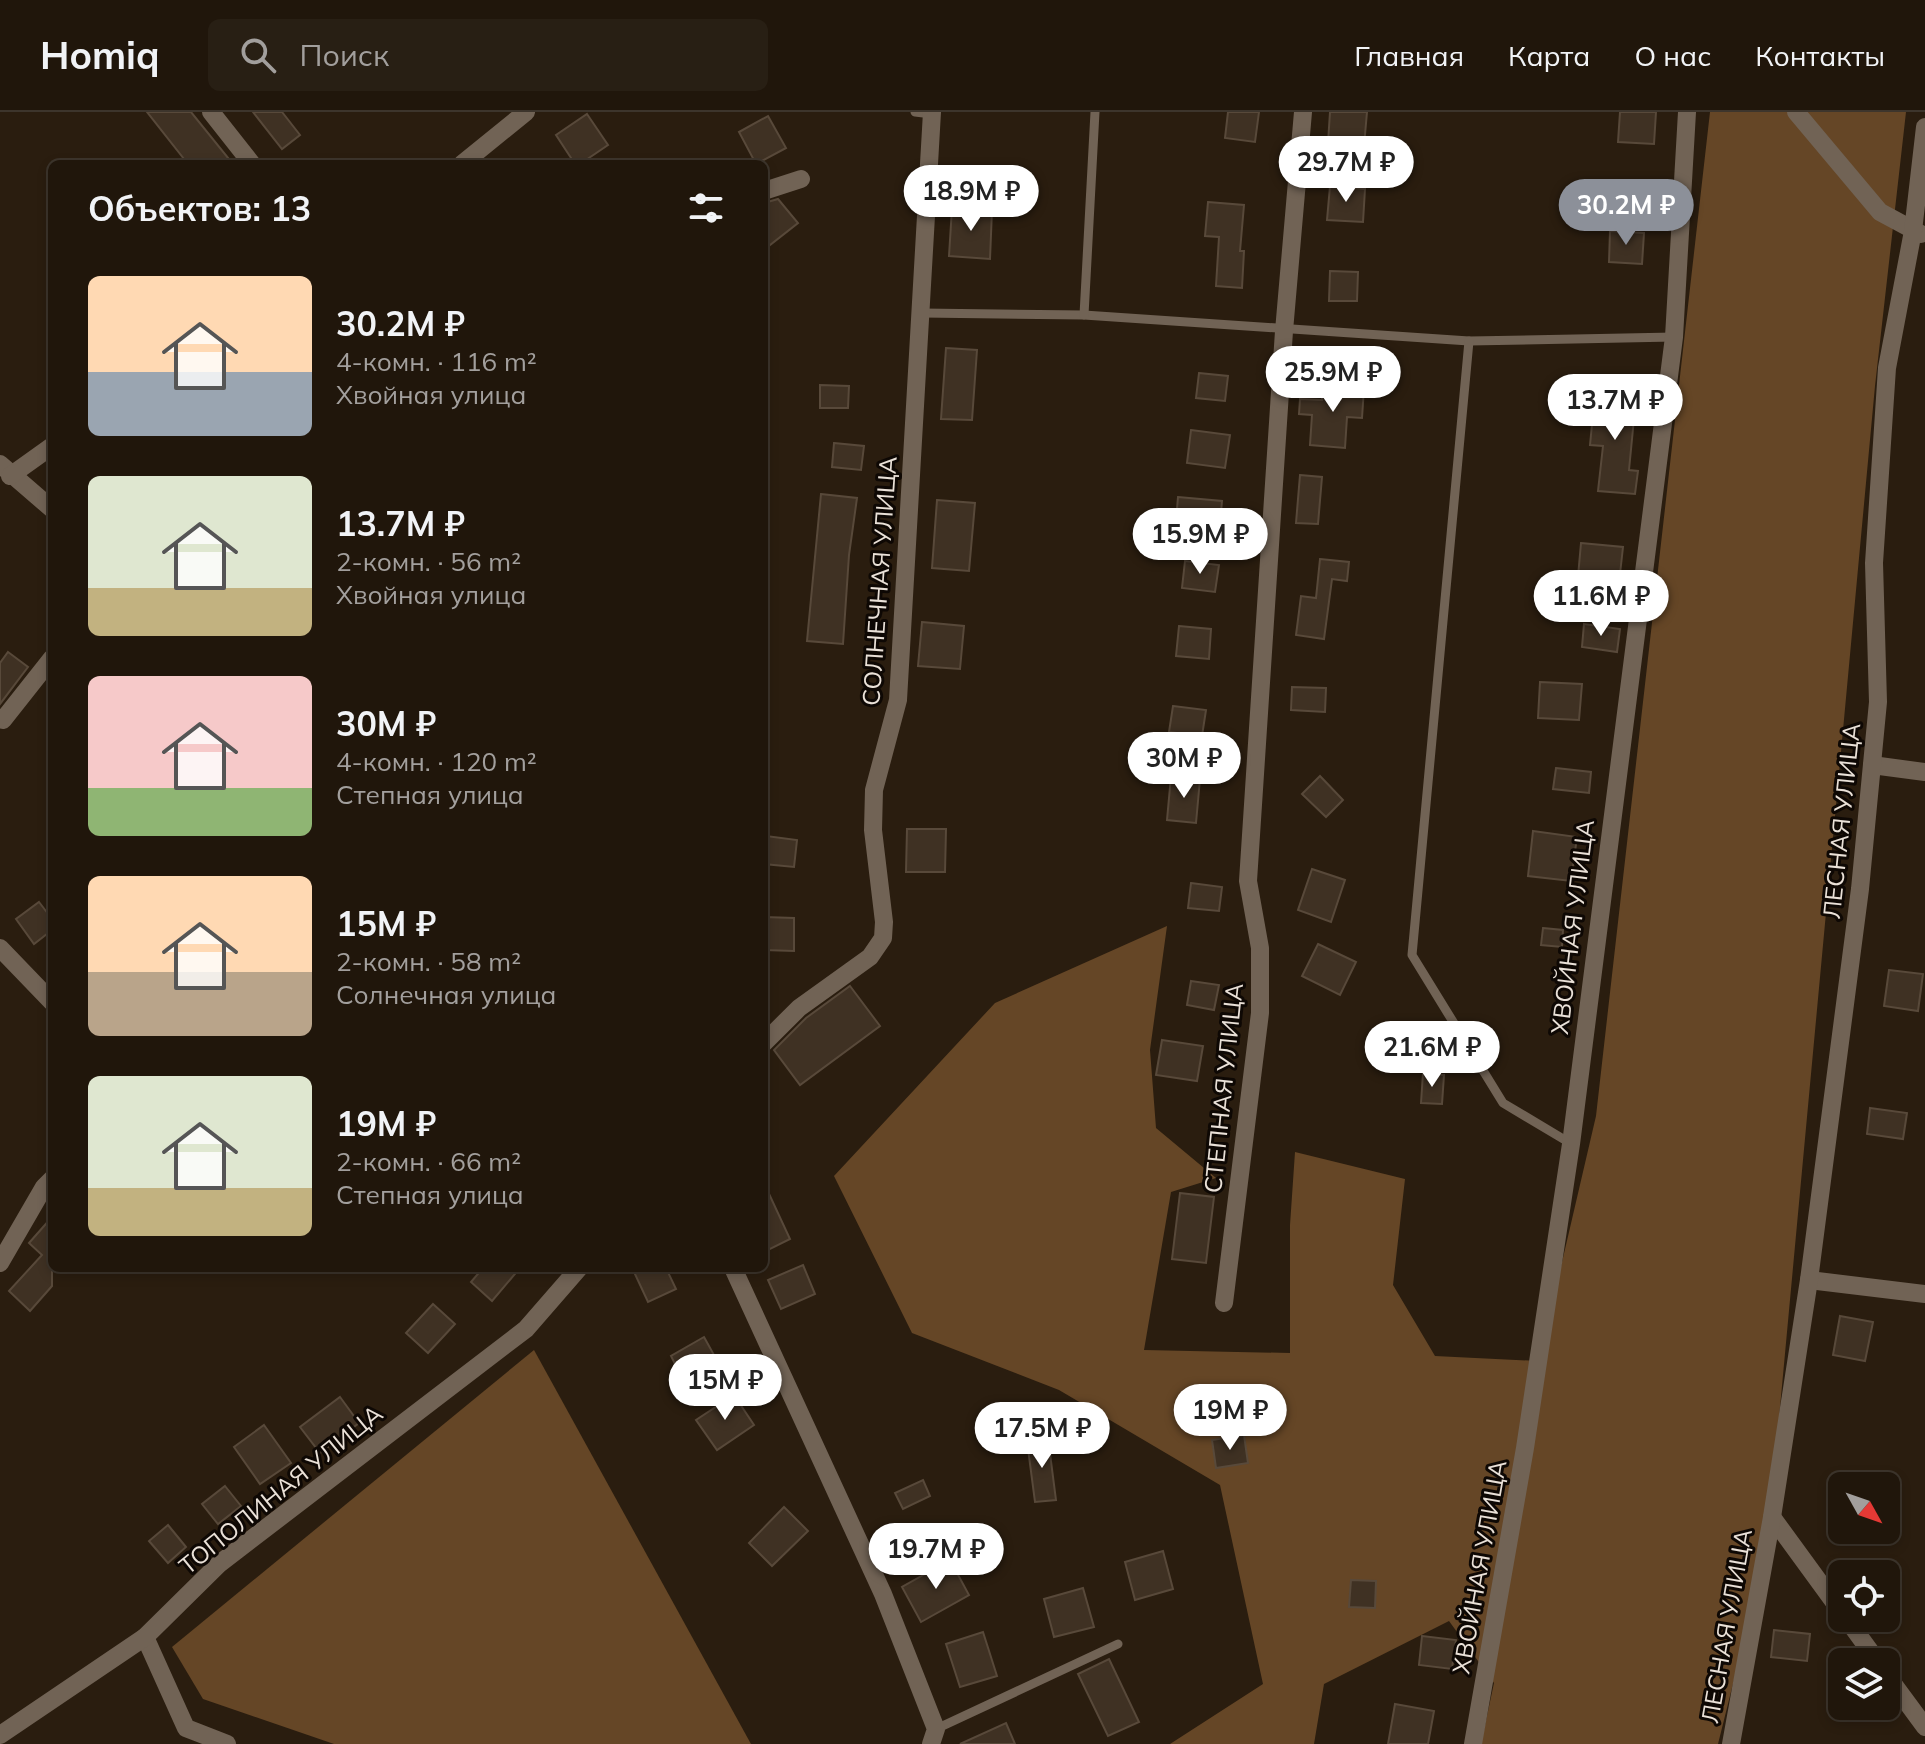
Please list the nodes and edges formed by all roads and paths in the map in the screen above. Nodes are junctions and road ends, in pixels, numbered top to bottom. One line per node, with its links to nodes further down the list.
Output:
1 (211, 112): 9 (street)
2 (526, 112): 10 (street)
3 (1095, 112): 15 (lane)
4 (1303, 112): 16 (street, СТЕПНАЯ УЛИЦА)
5 (1687, 112): 17 (street, ХВОЙНАЯ УЛИЦА)
6 (1796, 112): 13 (street)
7 (926, 113): 14 (street, СОЛНЕЧНАЯ УЛИЦА)
8 (1925, 127): 13 (street, ЛЕСНАЯ УЛИЦА)
9 (249, 160)
10 (467, 160)
11 (801, 179): 12 (street)
12 (768, 190)
13 (1919, 233): 26 (street, ЛЕСНАЯ УЛИЦА)
14 (922, 313): 15 (lane); 30 (street, СОЛНЕЧНАЯ УЛИЦА)
15 (1084, 315): 16 (lane)
16 (1284, 331): 18 (lane); 38 (street, СТЕПНАЯ УЛИЦА)
17 (1674, 337): 18 (lane); 31 (street, ХВОЙНАЯ УЛИЦА)
18 (1469, 341): 31 (lane)
19 (48, 448): 20 (street)
20 (5, 470): 21 (street)
21 (36, 497): 22 (street); 23 (street)
22 (48, 506)
23 (48, 516)
24 (48, 663): 25 (street)
25 (3, 720)
26 (1872, 765): 27 (street); 36 (street, ЛЕСНАЯ УЛИЦА)
27 (1925, 772)
28 (0, 948): 29 (street)
29 (48, 998)
30 (768, 1039)
31 (1571, 1144): 49 (street, ХВОЙНАЯ УЛИЦА)
32 (48, 1183): 33 (street)
33 (0, 1263)
34 (576, 1272): 41 (street, ТОПОЛИНАЯ УЛИЦА)
35 (735, 1272): 47 (street)
36 (1809, 1280): 37 (street); 39 (street, ЛЕСНАЯ УЛИЦА)
37 (1925, 1294)
38 (1224, 1303)
39 (1772, 1517): 40 (street, ЛЕСНАЯ УЛИЦА); 50 (street, ЛЕСНАЯ УЛИЦА)
40 (1828, 1594)
41 (145, 1637): 45 (street, ТОПОЛИНАЯ УЛИЦА); 46 (street)
42 (1118, 1644): 47 (lane)
43 (1900, 1693): 44 (street)
44 (1925, 1727)
45 (0, 1735)
46 (190, 1736): 48 (street)
47 (933, 1736)
48 (227, 1744)
49 (1473, 1744)
50 (1731, 1744)

